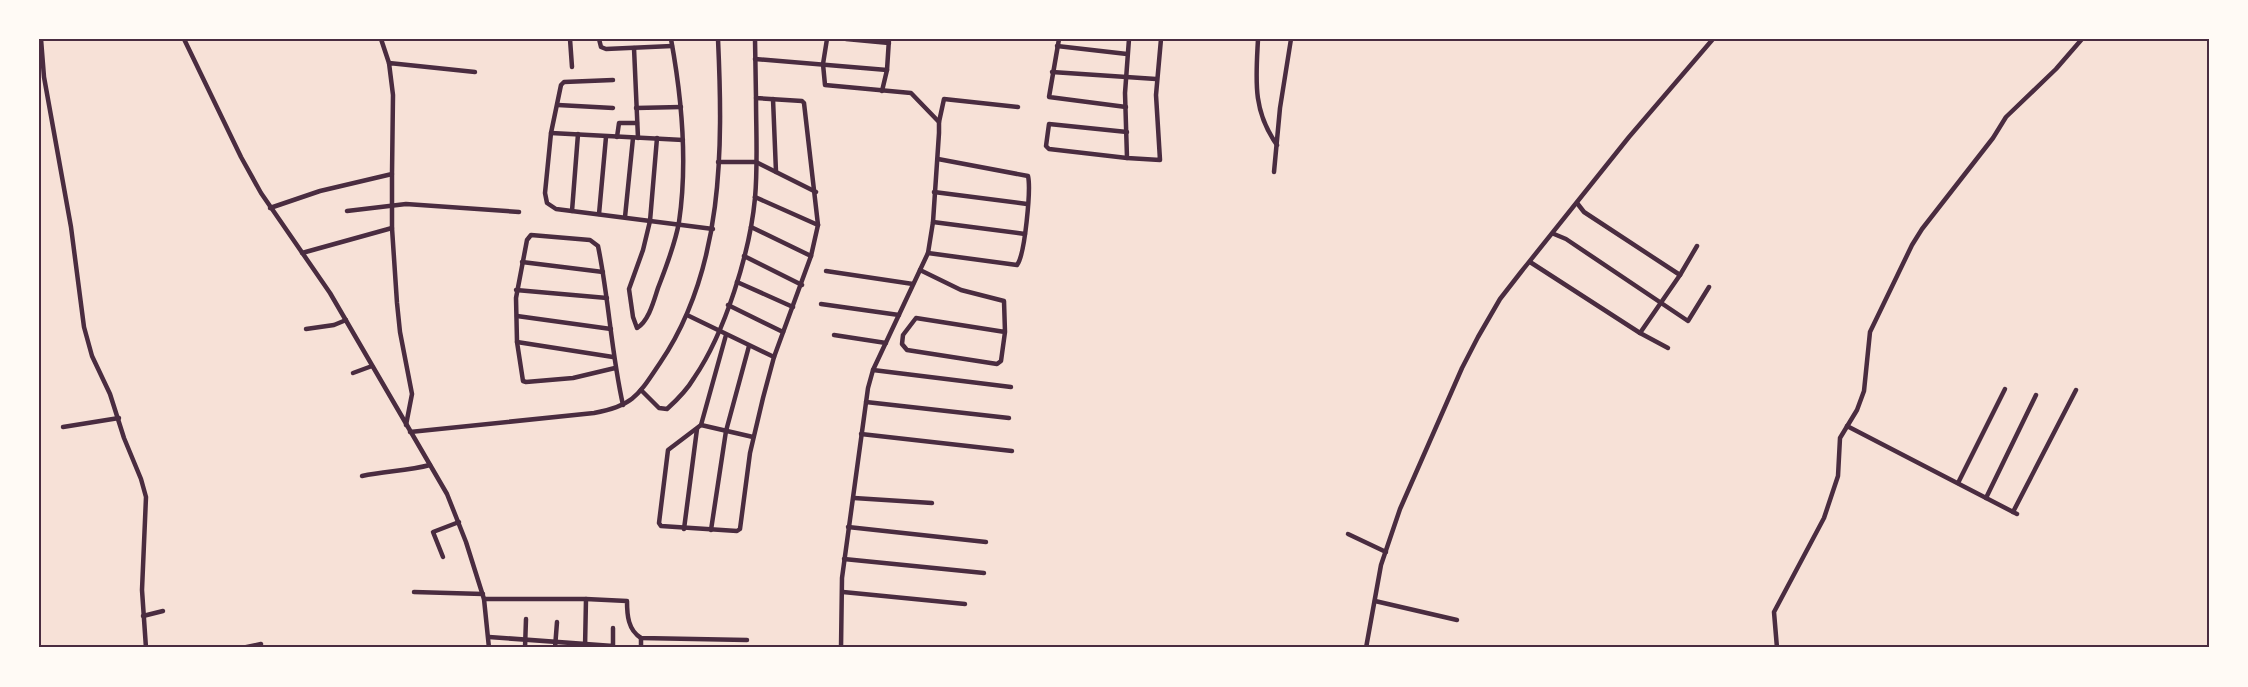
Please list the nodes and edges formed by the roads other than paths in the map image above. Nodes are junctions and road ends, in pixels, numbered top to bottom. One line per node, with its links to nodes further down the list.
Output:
1 (41, 39): 131 (street)
2 (184, 39): 66 (street)
3 (381, 39): 24 (street)
4 (570, 39): 26 (street)
5 (599, 39): 21 (street)
6 (671, 39): 19 (street)
7 (718, 39): 55 (street)
8 (754, 39): 23 (street)
9 (827, 39): 25 (street)
10 (846, 39): 18 (street)
11 (1059, 39): 20 (street)
12 (1129, 39): 22 (street)
13 (1161, 39): 31 (street)
14 (1258, 39): 52 (street)
15 (1291, 39): 52 (street)
16 (1713, 39): 63 (street)
17 (2082, 39): 134 (street)
18 (889, 41): 27 (street)
19 (672, 46): 21 (street); 37 (street)
20 (1058, 46): 22 (street); 29 (street)
21 (634, 48): 41 (street)
22 (1127, 54): 30 (street)
23 (755, 59): 25 (street); 34 (street)
24 (389, 63): 28 (street); 59 (street)
25 (823, 64): 27 (street); 33 (street)
26 (572, 67)
27 (887, 69): 33 (street)
28 (475, 72)
29 (1052, 72): 30 (street); 39 (street)
30 (1126, 78): 31 (street); 39 (street)
31 (1156, 79): 53 (street)
32 (613, 80): 36 (street)
33 (882, 91): 42 (street)
34 (756, 98): 35 (street); 56 (street)
35 (773, 99): 57 (street); 60 (street)
36 (558, 105): 40 (street); 45 (street)
37 (681, 106): 41 (street); 51 (street)
38 (1018, 107): 42 (street)
39 (1126, 107): 44 (street)
40 (613, 108)
41 (636, 108): 43 (street)
42 (939, 122): 54 (street)
43 (638, 123): 48 (street); 49 (street)
44 (1127, 132): 53 (street); 53 (street)
45 (551, 133): 46 (street); 68 (street)
46 (578, 134): 47 (street); 68 (street)
47 (606, 137): 48 (street); 70 (street)
48 (617, 137): 49 (street)
49 (636, 138): 50 (street); 71 (street)
50 (657, 138): 51 (street); 72 (street)
51 (683, 140): 74 (street)
52 (1277, 145): 58 (street)
53 (1127, 158)
54 (938, 159): 61 (street); 65 (street)
55 (718, 162): 56 (street); 78 (street)
56 (756, 162): 57 (street); 62 (street)
57 (776, 172): 60 (street)
58 (1274, 172)
59 (392, 174): 64 (street); 66 (street)
60 (816, 192): 75 (street)
61 (934, 192): 65 (street); 73 (street)
62 (755, 197): 75 (street); 76 (street)
63 (1577, 203): 80 (street); 91 (street)
64 (393, 204): 67 (street); 69 (street); 77 (street)
65 (1027, 204): 79 (street)
66 (270, 208): 82 (street)
67 (347, 211)
68 (572, 211): 70 (street)
69 (519, 212)
70 (599, 214): 71 (street)
71 (626, 217): 72 (street)
72 (650, 221): 74 (street); 74 (street)
73 (933, 222): 79 (street); 83 (street)
74 (678, 224): 78 (street)
75 (818, 225): 85 (street)
76 (751, 227): 84 (street); 85 (street)
77 (392, 228): 82 (street); 133 (street)
78 (713, 229): 102 (street)
79 (1025, 234): 83 (street)
80 (1554, 234): 87 (street); 98 (street)
81 (1697, 246): 91 (street)
82 (302, 253): 105 (street)
83 (928, 253): 88 (street)
84 (744, 256): 92 (street); 94 (street)
85 (811, 256): 94 (street)
86 (522, 262): 90 (street); 90 (street); 96 (street)
87 (1530, 262): 111 (street); 154 (street)
88 (920, 270): 93 (street); 110 (street)
89 (826, 271): 93 (street)
90 (603, 272): 97 (street)
91 (1680, 275): 98 (street)
92 (737, 282): 100 (street); 101 (street)
93 (913, 284): 103 (street)
94 (802, 285): 101 (street)
95 (1709, 287): 98 (street)
96 (516, 290): 97 (street); 104 (street)
97 (607, 298): 107 (street)
98 (1660, 303): 111 (street)
99 (821, 304): 103 (street)
100 (728, 305): 108 (street); 109 (street)
101 (793, 307): 109 (street)
102 (687, 315): 108 (street); 126 (street)
103 (899, 315): 115 (street)
104 (517, 316): 107 (street); 114 (street)
105 (346, 320): 106 (street); 120 (street)
106 (306, 329)
107 (611, 329): 118 (street)
108 (718, 331): 112 (street); 126 (street)
109 (783, 332): 119 (street)
110 (1005, 332): 110 (street)
111 (1640, 333): 117 (street)
112 (726, 335): 116 (street); 136 (street)
113 (834, 335): 115 (street)
114 (517, 342): 118 (street); 121 (street)
115 (886, 343): 122 (street)
116 (749, 346): 119 (street); 137 (street)
117 (1668, 348)
118 (613, 357): 121 (street)
119 (774, 357): 140 (street)
120 (372, 366): 123 (street); 133 (street)
121 (615, 368): 130 (street)
122 (873, 370): 124 (street); 129 (street)
123 (353, 373)
124 (1011, 387)
125 (2005, 388): 144 (street)
126 (641, 390): 130 (street)
127 (2076, 390): 146 (street)
128 (2036, 395): 146 (street)
129 (866, 402): 132 (street); 139 (street)
130 (623, 405): 138 (street)
131 (119, 418): 135 (street); 165 (street)
132 (1009, 418)
133 (406, 425): 138 (street)
134 (1846, 426): 144 (street); 185 (street)
135 (63, 427)
136 (699, 427): 137 (street); 150 (street); 150 (street)
137 (726, 431): 140 (street); 151 (street)
138 (410, 432): 142 (street)
139 (861, 434): 141 (street); 145 (street)
140 (753, 437): 151 (street)
141 (1012, 451)
142 (430, 465): 143 (street); 148 (street)
143 (362, 476)
144 (1958, 483): 146 (street)
145 (854, 498): 147 (street); 149 (street)
146 (1986, 498)
147 (932, 503)
148 (459, 522): 155 (street); 160 (street)
149 (848, 527): 153 (street); 156 (street)
150 (684, 529): 151 (street)
151 (711, 530)
152 (1348, 534): 154 (street)
153 (986, 542)
154 (1386, 552): 162 (street)
155 (443, 557)
156 (844, 559): 157 (street); 159 (street)
157 (984, 573)
158 (414, 592): 160 (street)
159 (843, 592): 163 (street); 183 (street)
160 (483, 597): 161 (street); 170 (street)
161 (586, 599): 171 (street); 176 (street)
162 (1375, 601): 167 (street); 184 (street)
163 (965, 604)
164 (163, 611): 165 (street)
165 (143, 616): 178 (street)
166 (526, 619): 172 (street)
167 (1457, 620)
168 (557, 622): 175 (street)
169 (613, 628): 177 (street)
170 (489, 637): 172 (street); 180 (street)
171 (641, 638): 173 (street); 182 (street)
172 (526, 640): 175 (street); 181 (street)
173 (747, 640)
174 (261, 644): 179 (street)
175 (555, 645): 176 (street)
176 (585, 647): 177 (street)
177 (613, 647)
178 (146, 648)
179 (242, 648)
180 (489, 648)
181 (525, 648)
182 (641, 648)
183 (842, 648)
184 (1366, 648)
185 (1777, 648)

